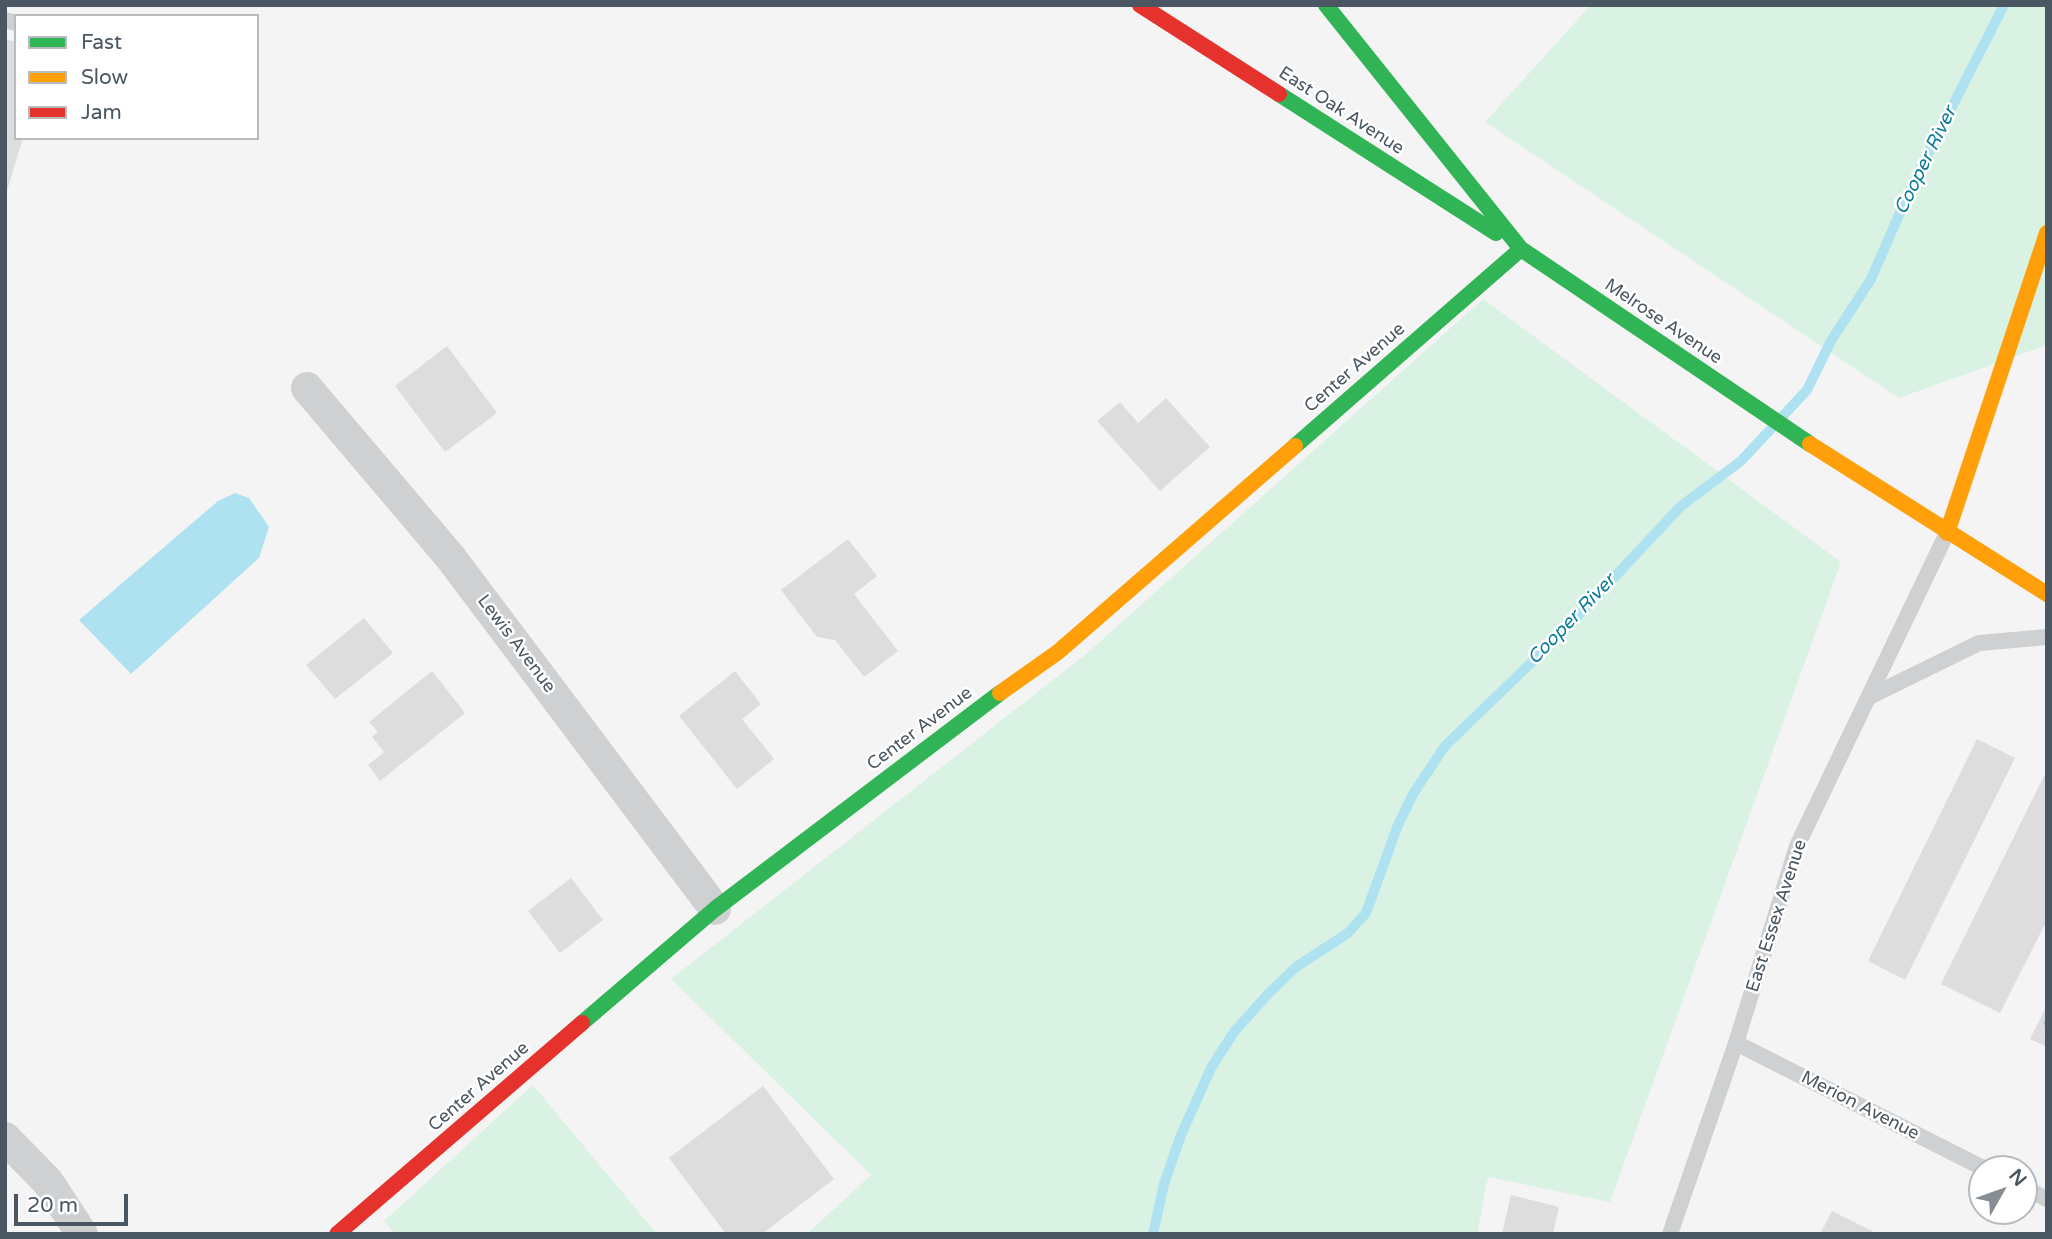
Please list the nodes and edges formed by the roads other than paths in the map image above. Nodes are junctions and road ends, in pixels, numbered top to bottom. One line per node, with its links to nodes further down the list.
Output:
1 (1140, 5): 4 (main road, East Oak Avenue)
2 (1326, 5): 4 (main road, Melrose Avenue)
3 (2047, 233): 6 (main road)
4 (1521, 249): 6 (main road, Melrose Avenue); 10 (main road, Center Avenue)
5 (307, 388): 10 (street, Lewis Avenue)
6 (1947, 533): 7 (main road, Melrose Avenue); 9 (lane, East Essex Avenue)
7 (2047, 594)
8 (2047, 638): 9 (lane)
9 (1869, 697): 11 (lane, East Essex Avenue)
10 (715, 909): 15 (main road, Center Avenue)
11 (1736, 1043): 13 (lane, Merion Avenue); 16 (lane, East Essex Avenue)
12 (5, 1138): 14 (street)
13 (1968, 1160)
14 (82, 1234)
15 (337, 1234)
16 (1670, 1234)

